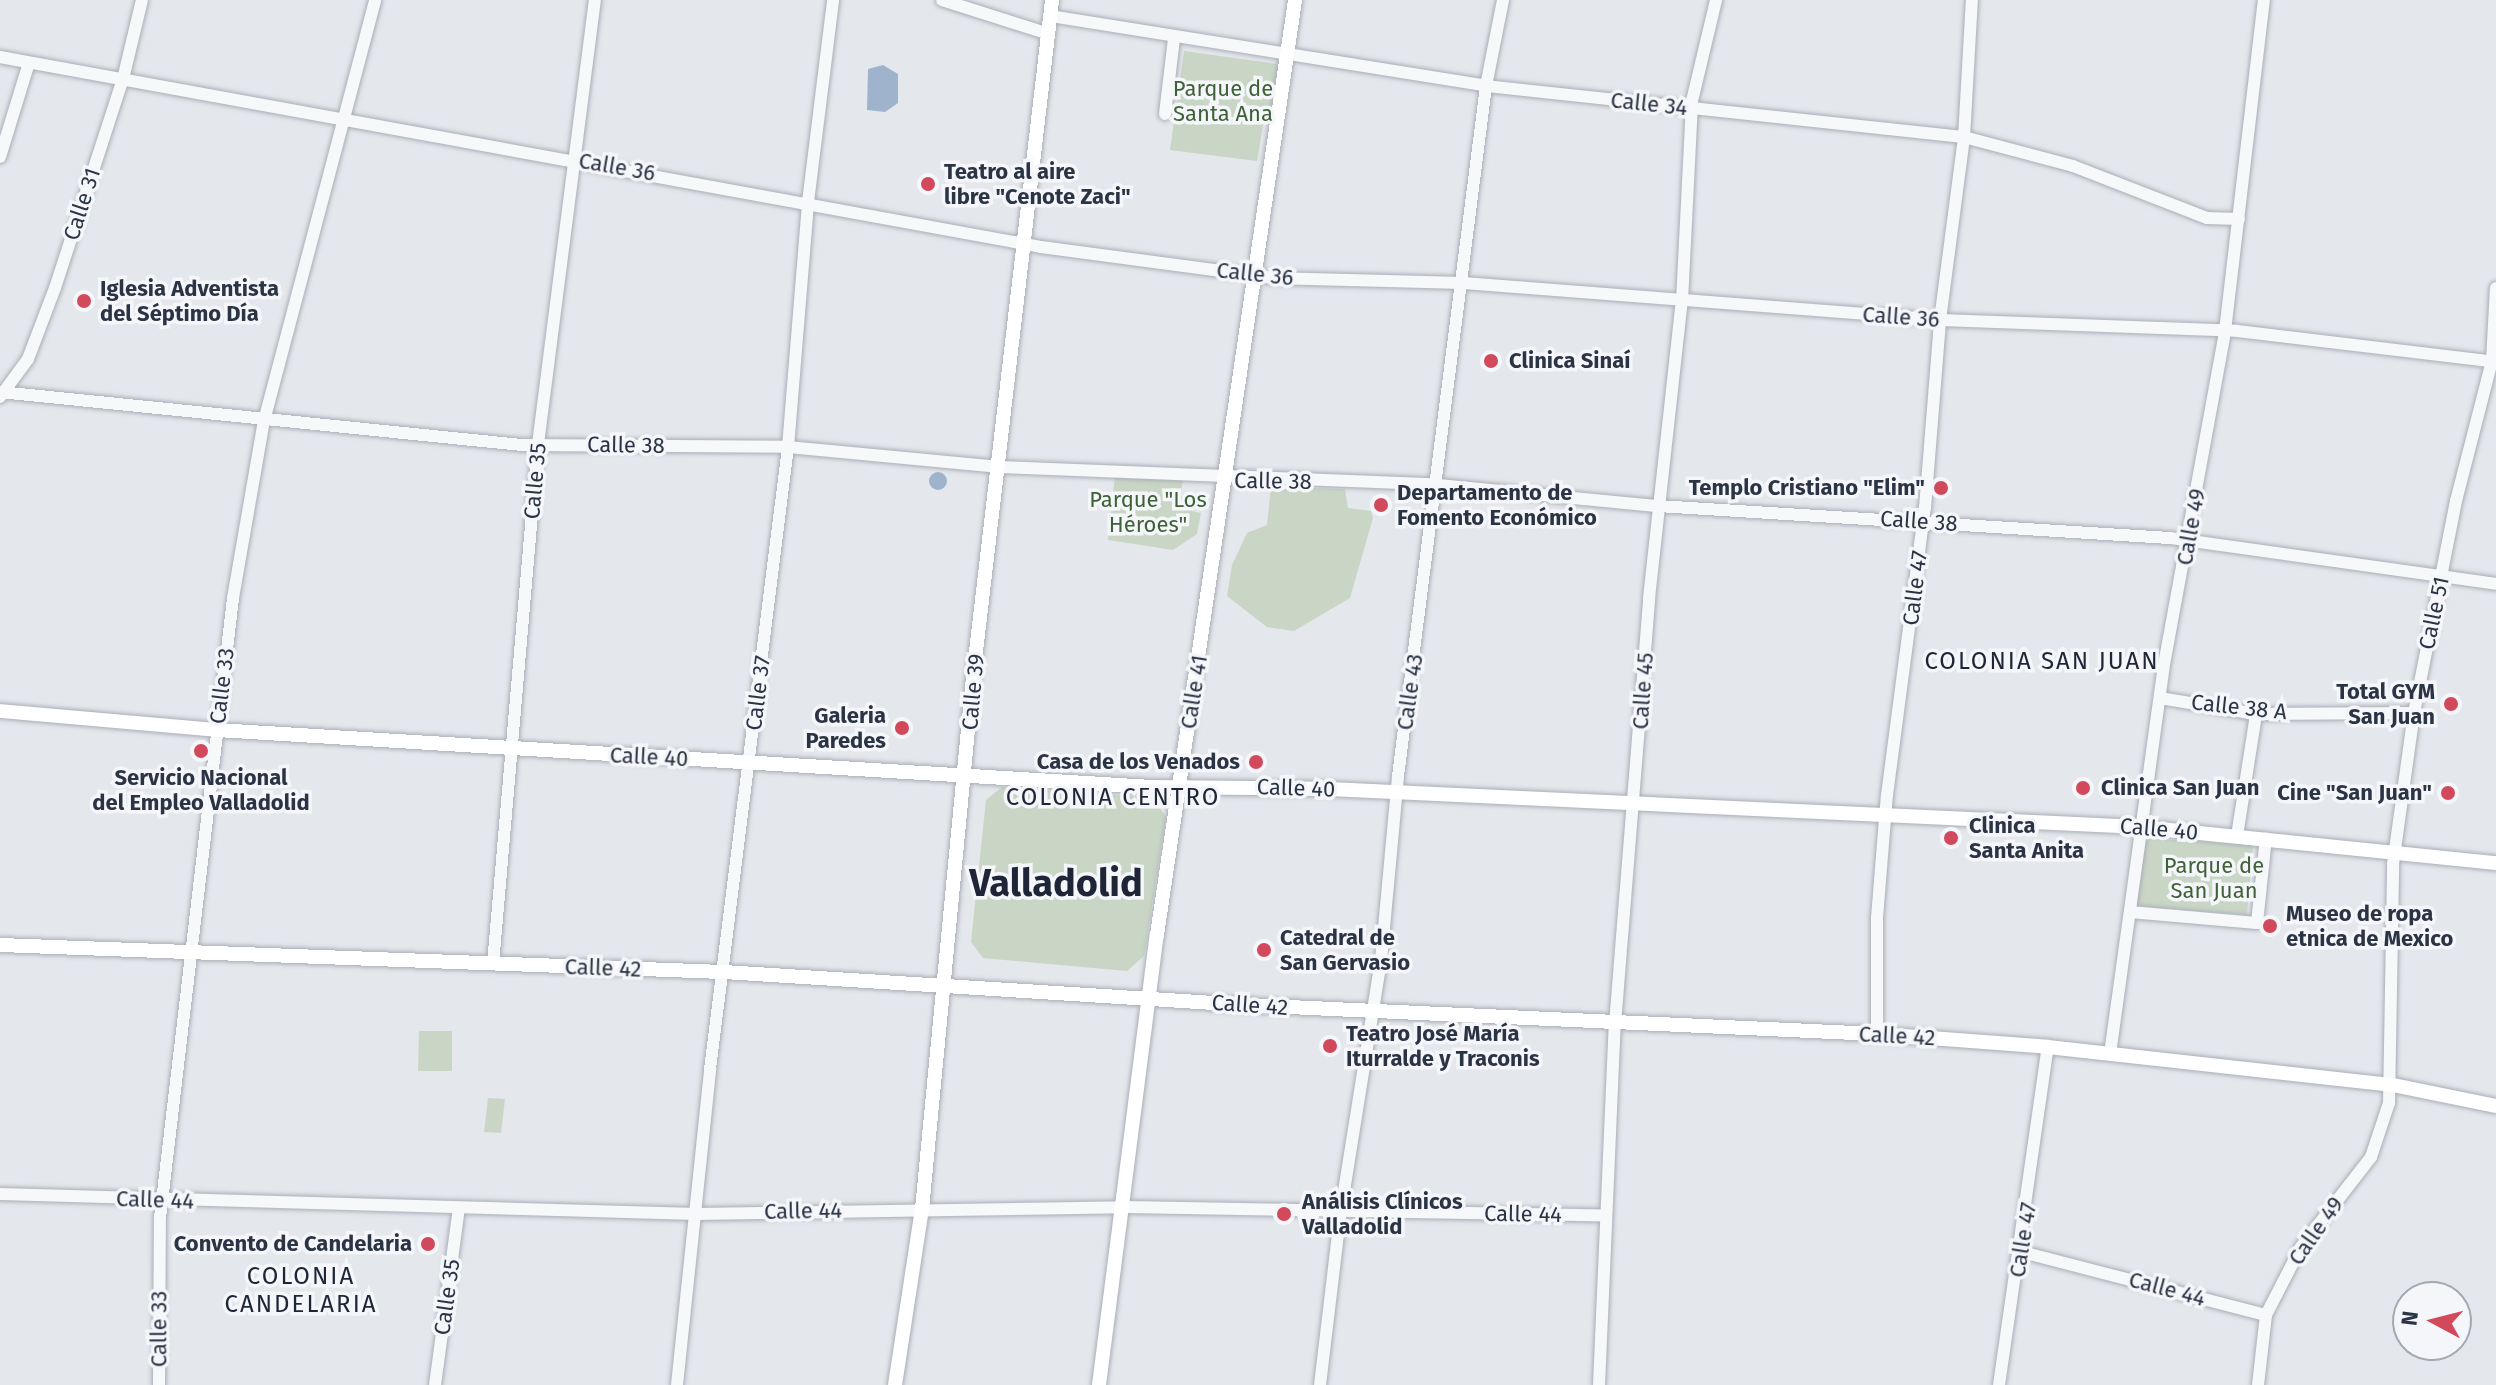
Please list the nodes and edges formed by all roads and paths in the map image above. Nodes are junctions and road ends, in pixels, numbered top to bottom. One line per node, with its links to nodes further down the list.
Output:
1 (142, 0): 18 (street, Calle 31)
2 (375, 0): 22 (street, Calle 33)
3 (595, 0): 25 (street, Calle 35)
4 (833, 0): 26 (street, Calle 37)
5 (942, 0): 13 (street)
6 (1052, 0): 12 (main road, Calle 39)
7 (1295, 0): 15 (main road, Calle 41)
8 (1503, 0): 19 (street, Calle 43)
9 (1716, 0): 20 (street, Calle 45)
10 (1972, 0): 23 (street, Calle 47)
11 (2264, 0): 27 (street, Calle 49)
12 (1051, 16): 13 (main road, Calle 39); 14 (street, Calle 34)
13 (1049, 34): 28 (main road, Calle 39)
14 (1174, 38): 15 (street, Calle 34); 21 (street)
15 (1287, 55): 19 (street, Calle 34); 29 (main road, Calle 41)
16 (0, 57): 17 (street, Calle 36)
17 (29, 63): 18 (street, Calle 36); 24 (street)
18 (123, 79): 22 (street, Calle 36); 36 (street, Calle 31)
19 (1486, 86): 20 (street, Calle 34); 30 (street, Calle 43)
20 (1691, 108): 23 (street, Calle 34); 32 (street, Calle 45)
21 (1165, 114)
22 (346, 117): 25 (street, Calle 36); 37 (street, Calle 33)
23 (1964, 137): 27 (street, Calle 34); 33 (street, Calle 47)
24 (0, 157)
25 (573, 158): 26 (street, Calle 36); 38 (street, Calle 35)
26 (808, 202): 28 (street, Calle 36); 39 (street, Calle 37)
27 (2239, 219): 34 (street, Calle 49)
28 (1022, 244): 29 (street, Calle 36); 40 (main road, Calle 39)
29 (1258, 277): 30 (street, Calle 36); 41 (main road, Calle 41)
30 (1463, 283): 32 (street, Calle 36); 42 (street, Calle 43)
31 (2496, 288): 35 (street, Calle 51)
32 (1682, 301): 33 (street, Calle 36); 43 (street, Calle 45)
33 (1940, 320): 34 (street, Calle 36); 44 (street, Calle 47)
34 (2225, 331): 35 (street, Calle 36); 45 (street, Calle 49)
35 (2494, 361): 46 (street, Calle 51)
36 (1, 394): 37 (street, Calle 38)
37 (264, 421): 38 (street, Calle 38); 52 (street, Calle 33)
38 (538, 444): 39 (street, Calle 38); 53 (street, Calle 35)
39 (788, 447): 40 (street, Calle 38); 54 (street, Calle 37)
40 (1000, 467): 41 (street, Calle 38); 55 (main road, Calle 39)
41 (1228, 480): 42 (street, Calle 38); 56 (main road, Calle 41)
42 (1439, 485): 43 (street, Calle 38); 57 (street, Calle 43)
43 (1658, 506): 44 (street, Calle 38); 58 (street, Calle 45)
44 (1923, 521): 45 (street, Calle 38); 59 (street, Calle 47)
45 (2188, 540): 46 (street, Calle 38); 48 (street, Calle 49)
46 (2442, 578): 47 (street, Calle 38); 50 (street, Calle 51)
47 (2496, 584)
48 (2160, 698): 51 (street, Calle 38 A); 60 (street, Calle 49)
49 (0, 711): 52 (main road, Calle 40)
50 (2414, 713): 51 (street, Calle 38 A); 63 (street, Calle 51)
51 (2256, 714): 61 (street)
52 (217, 730): 53 (main road, Calle 40); 67 (street, Calle 33)
53 (514, 750): 54 (main road, Calle 40); 68 (street, Calle 35)
54 (749, 762): 55 (main road, Calle 40); 69 (street, Calle 37)
55 (967, 773): 56 (main road, Calle 40); 70 (main road, Calle 39)
56 (1181, 786): 57 (main road, Calle 40); 71 (main road, Calle 41)
57 (1397, 794): 58 (main road, Calle 40); 72 (street, Calle 43)
58 (1636, 803): 59 (main road, Calle 40); 73 (street, Calle 45)
59 (1886, 814): 60 (main road, Calle 40); 74 (street, Calle 47)
60 (2140, 827): 61 (main road, Calle 40); 65 (street, Calle 49)
61 (2237, 836): 62 (main road, Calle 40)
62 (2266, 838): 63 (main road, Calle 40); 65 (street)
63 (2394, 852): 64 (main road, Calle 40); 77 (street, Calle 51)
64 (2496, 863)
65 (2130, 912): 76 (street, Calle 49)
66 (0, 945): 67 (main road, Calle 42)
67 (193, 952): 68 (main road, Calle 42); 80 (street, Calle 33)
68 (493, 964): 69 (main road, Calle 42)
69 (724, 972): 70 (main road, Calle 42); 85 (street, Calle 37)
70 (946, 984): 71 (main road, Calle 42); 83 (main road, Calle 39)
71 (1151, 997): 72 (main road, Calle 42); 81 (main road, Calle 41)
72 (1374, 1012): 73 (main road, Calle 42); 84 (street, Calle 43)
73 (1615, 1024): 74 (main road, Calle 42); 86 (street, Calle 45)
74 (1877, 1034): 75 (main road, Calle 42)
75 (2048, 1047): 76 (main road, Calle 42); 87 (street, Calle 47)
76 (2110, 1054): 77 (main road, Calle 42)
77 (2393, 1085): 78 (main road, Calle 42); 88 (street, Calle 49)
78 (2496, 1106)
79 (0, 1194): 80 (street, Calle 44)
80 (165, 1201): 82 (street, Calle 44); 89 (street, Calle 33)
81 (1126, 1207): 83 (street, Calle 44); 84 (street, Calle 44); 93 (main road, Calle 41)
82 (459, 1208): 85 (street, Calle 44); 90 (street, Calle 35)
83 (922, 1209): 85 (street, Calle 44); 92 (main road, Calle 39)
84 (1341, 1210): 86 (street, Calle 44); 94 (street, Calle 43)
85 (697, 1214): 91 (street, Calle 37)
86 (1606, 1215): 95 (street, Calle 45)
87 (2022, 1252): 88 (street, Calle 44); 96 (street, Calle 47)
88 (2266, 1315): 97 (street, Calle 49)
89 (159, 1385)
90 (435, 1385)
91 (677, 1385)
92 (895, 1385)
93 (1099, 1385)
94 (1320, 1385)
95 (1599, 1385)
96 (1999, 1385)
97 (2258, 1385)

